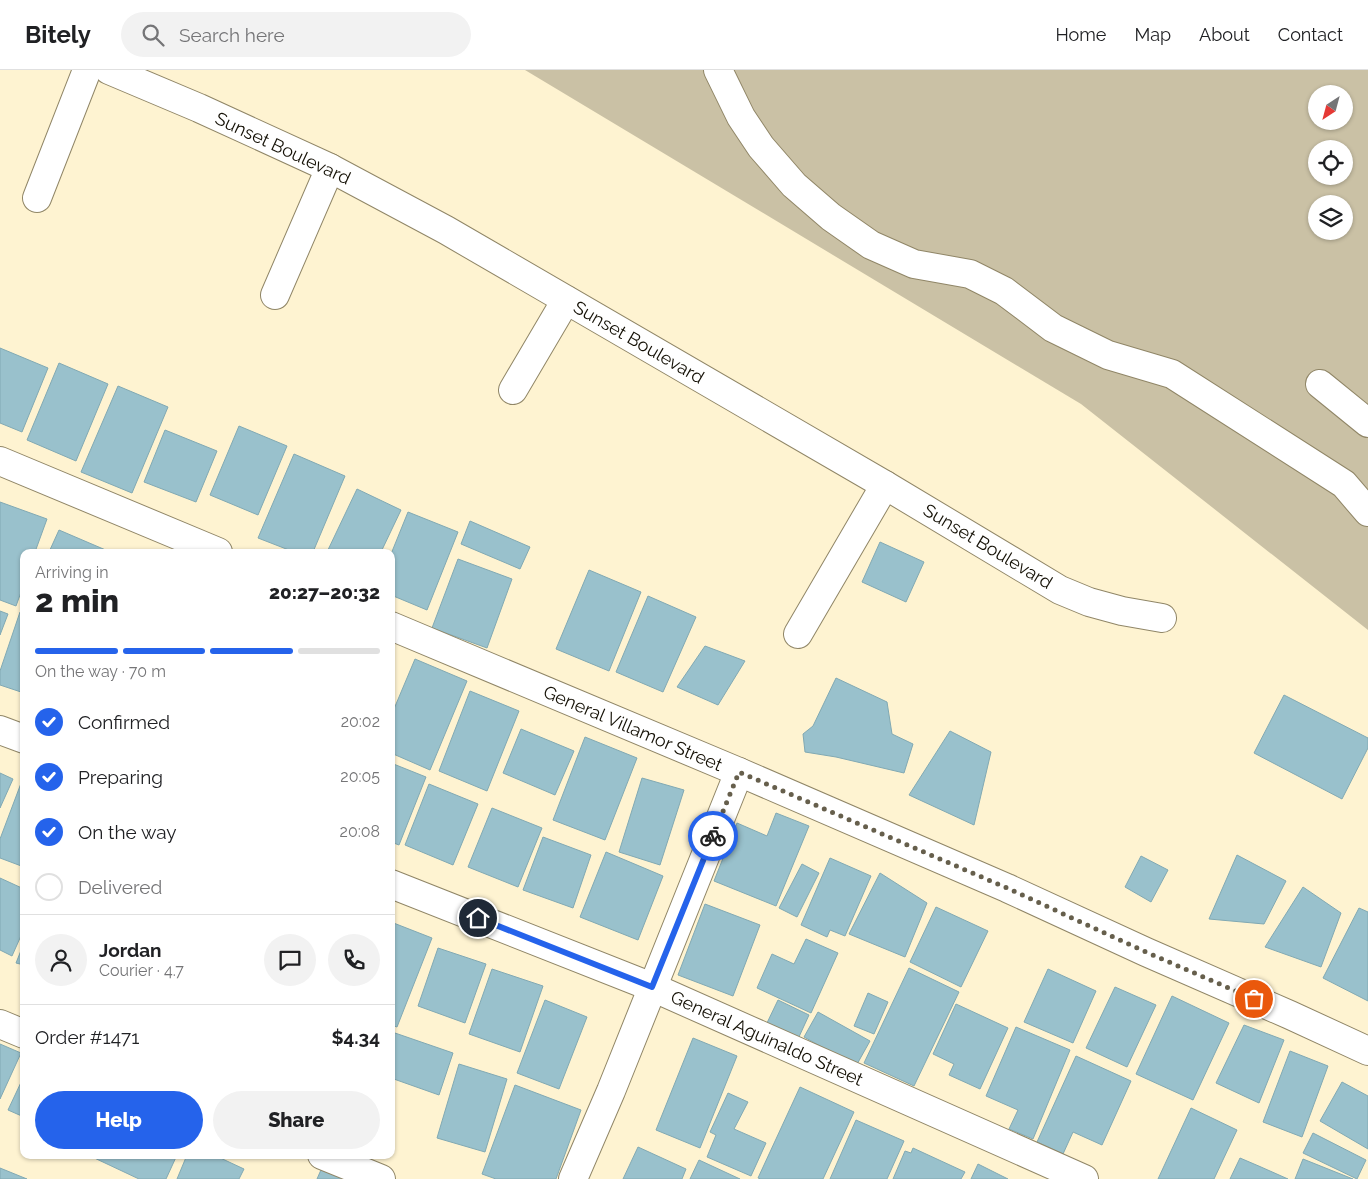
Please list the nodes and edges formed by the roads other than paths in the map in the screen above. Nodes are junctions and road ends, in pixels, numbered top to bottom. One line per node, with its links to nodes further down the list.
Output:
1 (87, 70): 5 (street)
2 (109, 70): 4 (street, Sunset Boulevard)
3 (718, 70): 13 (street)
4 (330, 168): 6 (street); 7 (street, Sunset Boulevard)
5 (37, 198)
6 (275, 295)
7 (566, 300): 9 (street); 12 (street, Sunset Boulevard)
8 (1320, 384): 10 (street)
9 (513, 390)
10 (1368, 423)
11 (0, 461): 15 (street)
12 (885, 485): 16 (street, Sunset Boulevard); 18 (street)
13 (1356, 486): 14 (street)
14 (1368, 512)
15 (211, 549)
16 (1162, 618)
17 (395, 628): 21 (street, General Villamor Street)
18 (798, 634)
19 (0, 730): 20 (street)
20 (20, 738)
21 (739, 772): 23 (street); 26 (street, General Villamor Street)
22 (395, 886): 23 (street, General Aguinaldo Street)
23 (652, 987): 29 (street); 30 (street, General Aguinaldo Street)
24 (0, 1024): 25 (street)
25 (20, 1032)
26 (1368, 1051)
27 (332, 1159): 28 (street)
28 (381, 1179)
29 (573, 1179)
30 (1084, 1179)

